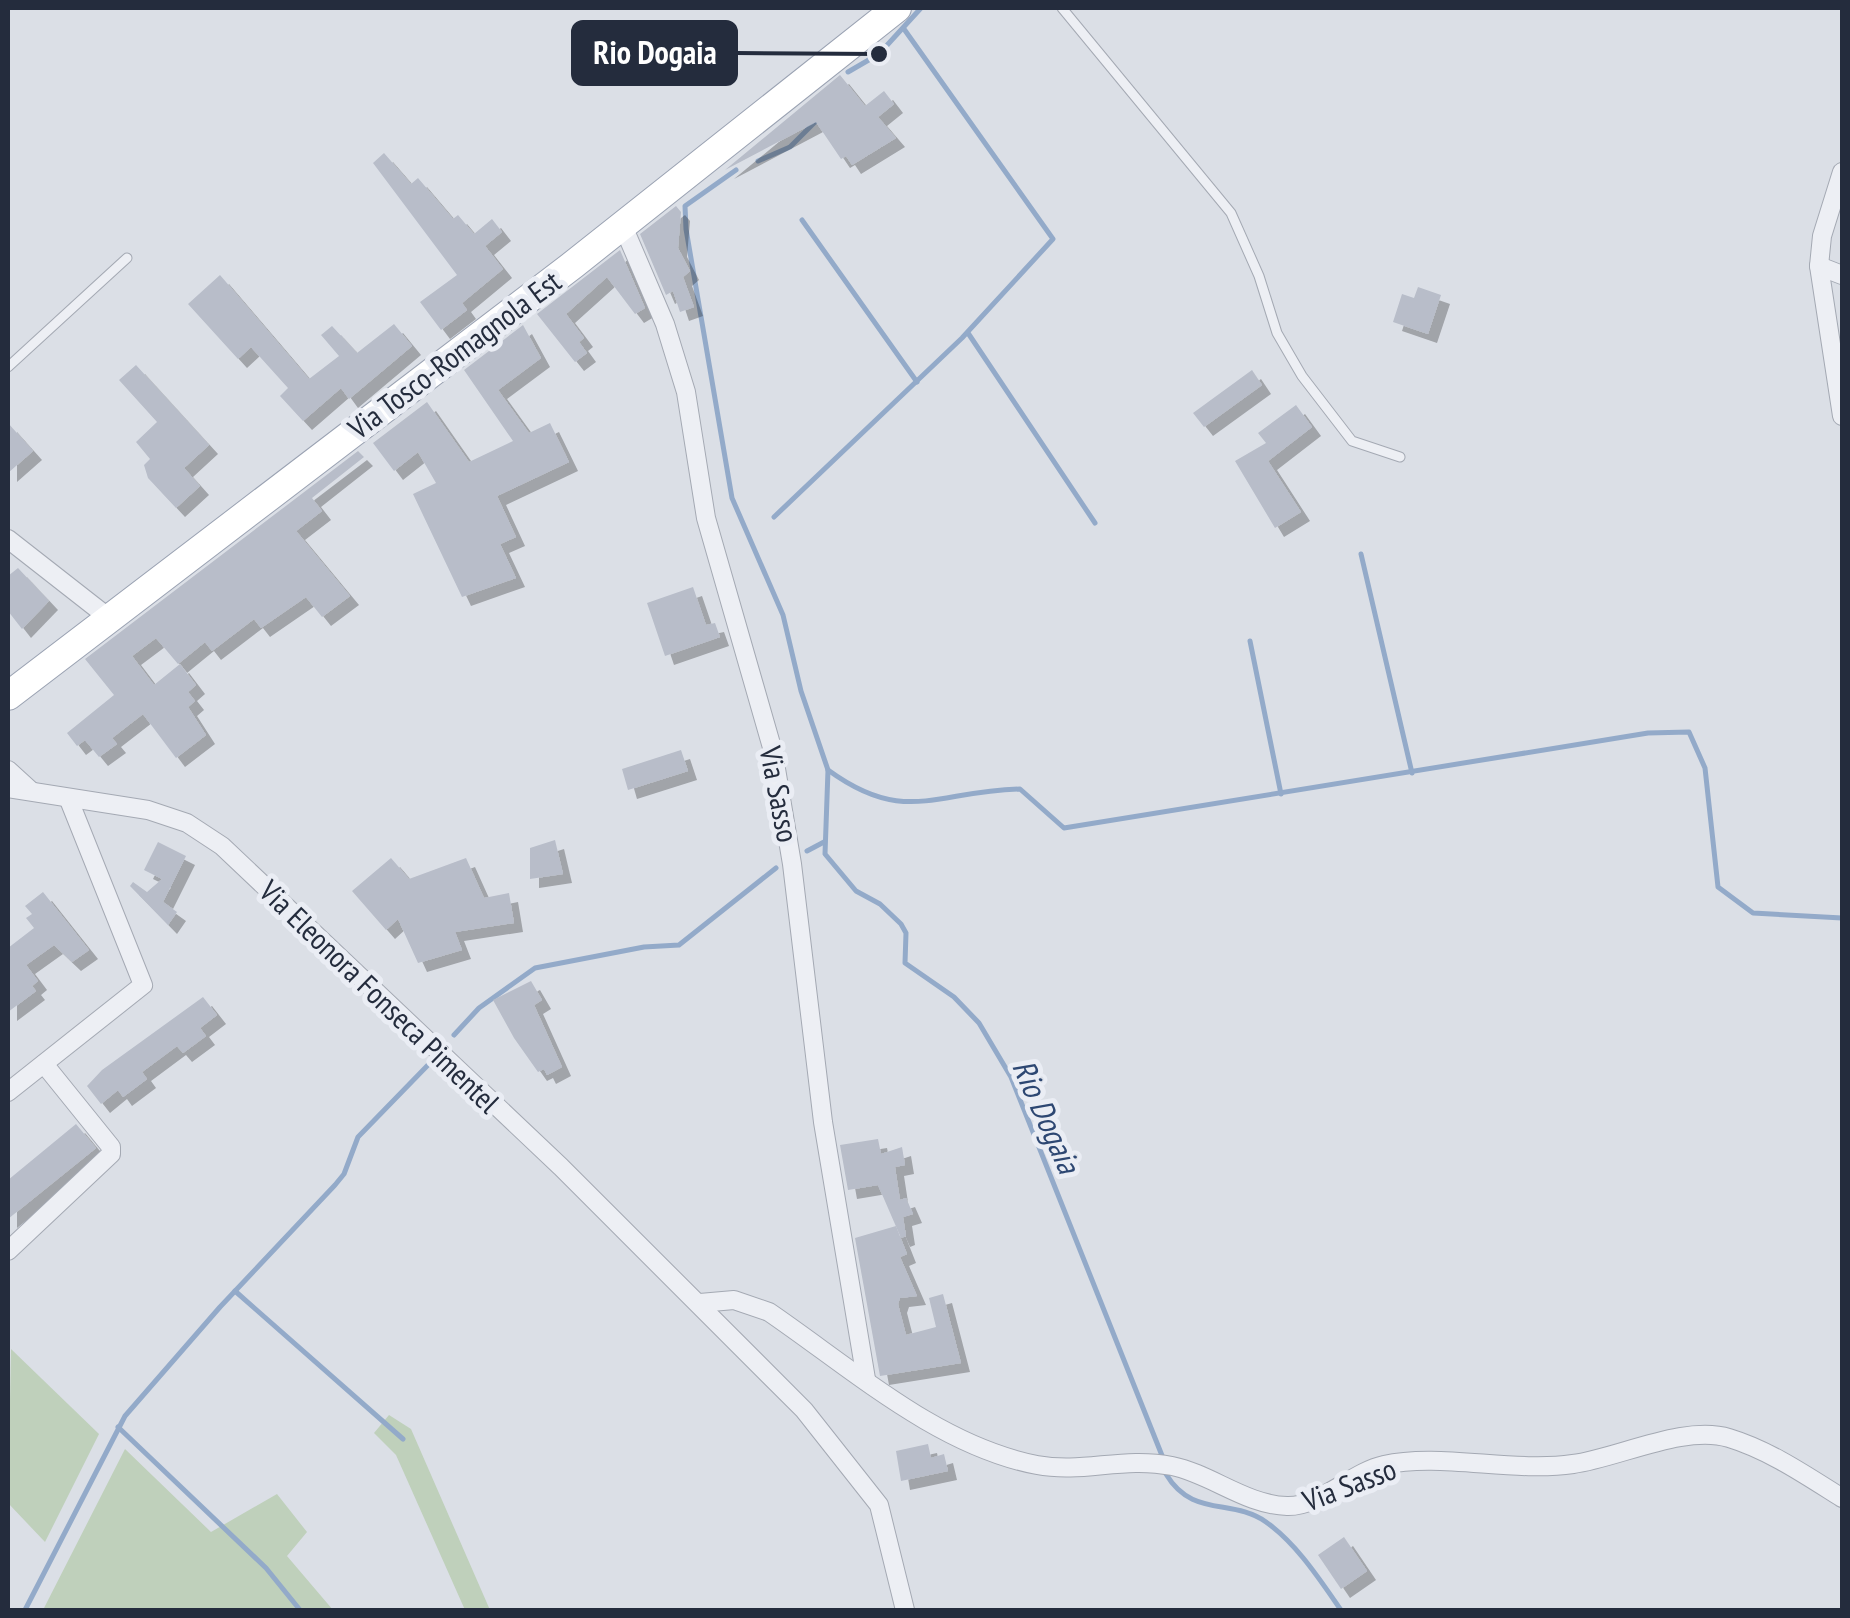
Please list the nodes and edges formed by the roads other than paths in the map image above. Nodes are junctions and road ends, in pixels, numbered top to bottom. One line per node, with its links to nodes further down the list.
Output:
1 (897, 8): 4 (main road, Via Tosco-Romagnola Est)
2 (1062, 8): 10 (lane)
3 (1842, 172): 6 (street)
4 (623, 226): 12 (main road, Via Tosco-Romagnola Est); 22 (street, Via Sasso)
5 (127, 258): 8 (lane)
6 (1819, 266): 7 (street); 9 (street)
7 (1842, 275)
8 (8, 367)
9 (1842, 416)
10 (1400, 457)
11 (8, 540): 12 (street)
12 (108, 618): 13 (main road, Via Tosco-Romagnola Est)
13 (8, 696)
14 (8, 770): 16 (street)
15 (8, 788): 16 (street, Via Eleonora Fonseca Pimentel)
16 (32, 792): 17 (street, Via Eleonora Fonseca Pimentel)
17 (69, 800): 18 (street); 21 (street, Via Eleonora Fonseca Pimentel)
18 (44, 1064): 19 (street); 20 (street)
19 (8, 1092)
20 (8, 1250)
21 (700, 1303): 22 (street, Via Sasso); 24 (street)
22 (866, 1379): 23 (street, Via Sasso)
23 (1842, 1498)
24 (905, 1610)

